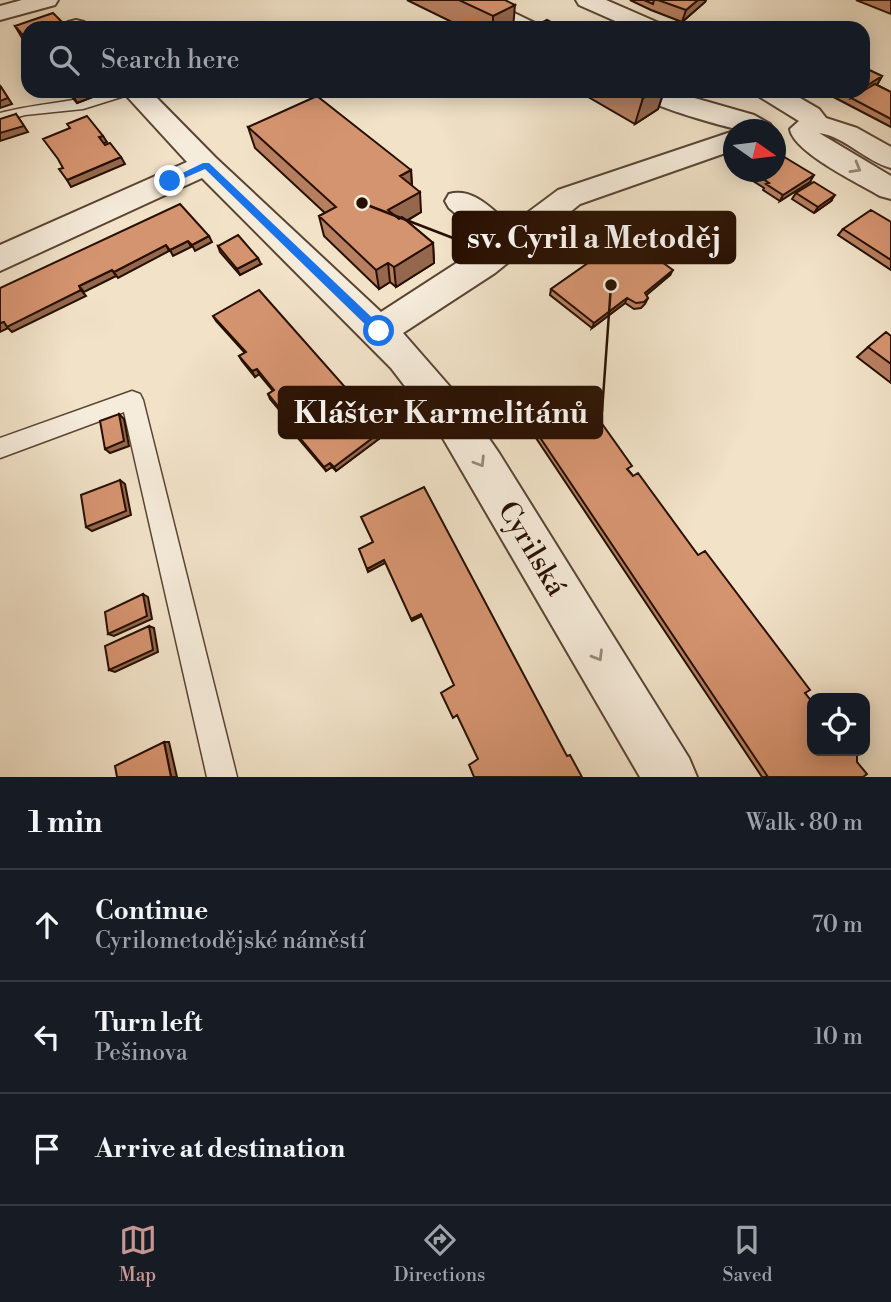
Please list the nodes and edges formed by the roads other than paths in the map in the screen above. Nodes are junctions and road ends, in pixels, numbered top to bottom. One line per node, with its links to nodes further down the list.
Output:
1 (47, 0): 4 (street)
2 (469, 0): 5 (street)
3 (587, 0): 6 (street)
4 (0, 13)
5 (512, 21)
6 (635, 21)
7 (105, 98): 11 (lane)
8 (142, 98): 17 (street, Cyrilská)
9 (664, 98): 12 (street)
10 (781, 98): 14 (street)
11 (0, 118)
12 (736, 119)
13 (786, 131): 14 (street)
14 (821, 133): 16 (street); 18 (street, one-way to 18)
15 (723, 143): 20 (street)
16 (891, 159)
17 (206, 165): 21 (street); 22 (street, Cyrilská)
18 (891, 189)
19 (460, 201): 20 (street)
20 (511, 242): 22 (street)
21 (0, 259)
22 (379, 331): 25 (street, Cyrilská, one-way to 25)
23 (0, 448): 24 (lane)
24 (222, 777)
25 (670, 777)

